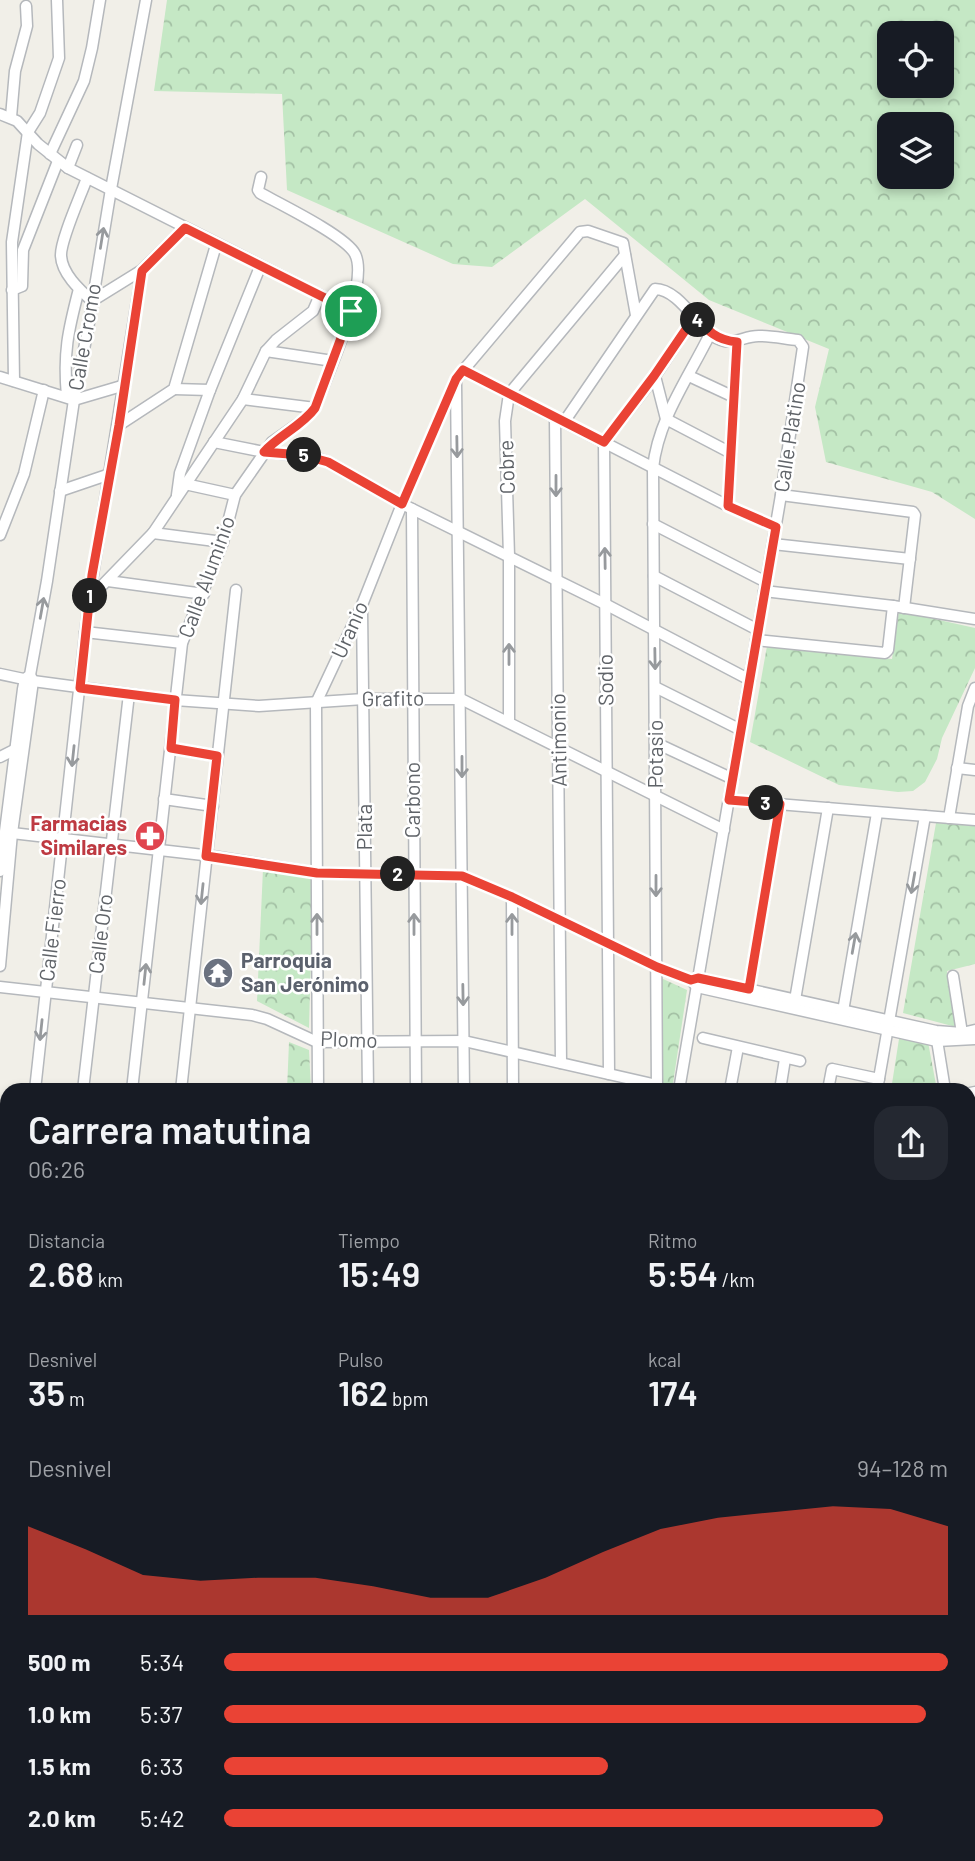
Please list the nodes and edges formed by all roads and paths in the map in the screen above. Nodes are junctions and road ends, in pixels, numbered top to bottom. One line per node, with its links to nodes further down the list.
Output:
1 (57, 0): 6 (street)
2 (100, 0): 8 (street)
3 (146, 0): 12 (street, Calle Cromo)
4 (26, 6): 5 (street)
5 (5, 115): 6 (street)
6 (28, 132): 8 (street); 15 (street)
7 (77, 145): 9 (street)
8 (54, 158): 9 (street); 21 (street)
9 (68, 168): 11 (street)
10 (261, 177): 24 (street)
11 (88, 178): 12 (street); 20 (street)
12 (111, 189): 13 (street); 23 (street, Calle Cromo, one-way to 12)
13 (185, 228): 16 (street); 19 (street)
14 (0, 240): 15 (street)
15 (12, 242): 21 (street)
16 (216, 245): 18 (street); 37 (street)
17 (625, 255): 25 (street); 31 (street, Uranio); 40 (street)
18 (260, 267): 22 (street); 39 (street)
19 (142, 271): 23 (street); 36 (street, Calle Fierro)
20 (79, 289): 23 (street); 42 (street)
21 (12, 290): 35 (street)
22 (320, 295): 24 (street); 29 (street)
23 (92, 300): 42 (street, Calle Cromo)
24 (351, 311): 30 (street)
25 (636, 315): 26 (street); 46 (street)
26 (695, 316): 27 (street); 32 (street)
27 (710, 334): 28 (street); 33 (street, Potasio)
28 (737, 342): 41 (street); 57 (street, Calle Platino)
29 (266, 351): 30 (street); 43 (street)
30 (332, 361): 44 (street)
31 (460, 374): 40 (street); 60 (street, Uranio); 63 (street, one-way to 63)
32 (654, 376): 45 (street); 49 (street)
33 (689, 376): 41 (street); 45 (street, Potasio)
34 (0, 378): 35 (street)
35 (14, 381): 38 (street)
36 (125, 385): 42 (street); 47 (street, Calle Fierro)
37 (174, 388): 39 (street); 47 (street)
38 (44, 390): 42 (street); 65 (street)
39 (210, 390): 58 (street)
40 (509, 394): 46 (street); 68 (street, Cobre)
41 (734, 397): 51 (street)
42 (71, 399): 55 (street, Calle Cromo)
43 (243, 399): 44 (street); 48 (street)
44 (315, 408): 50 (street, Calle Aluminio)
45 (666, 419): 51 (street); 52 (street, Potasio)
46 (560, 420): 49 (street); 71 (street, Antimonio, one-way to 71)
47 (119, 425): 53 (street, Calle Fierro)
48 (214, 442): 50 (street); 54 (street)
49 (604, 442): 52 (street); 77 (street, Sodio, one-way to 49)
50 (264, 452): 56 (street, Calle Aluminio); 60 (street)
51 (731, 453): 59 (street)
52 (653, 468): 59 (street); 61 (street, Potasio)
53 (110, 474): 55 (street); 76 (street, Calle Fierro)
54 (185, 485): 56 (street); 58 (street)
55 (60, 491): 86 (street, Calle Cromo, one-way to 55)
56 (235, 495): 66 (street, Calle Aluminio)
57 (781, 495): 62 (street, Calle Platino); 69 (street)
58 (177, 498): 64 (street)
59 (728, 506): 62 (street)
60 (407, 507): 63 (street); 78 (street, Uranio); 92 (street, Carbono)
61 (653, 524): 70 (street, Potasio); 73 (street)
62 (776, 527): 67 (street, Calle Platino)
63 (459, 532): 68 (street); 94 (street)
64 (153, 533): 66 (street); 72 (street)
65 (0, 536)
66 (223, 542): 75 (street, Calle Aluminio)
67 (773, 544): 69 (street); 73 (street, Calle Platino)
68 (509, 556): 71 (street); 99 (street, Cobre, one-way to 68)
69 (911, 559): 79 (street)
70 (654, 576): 82 (street, Potasio); 83 (street)
71 (556, 580): 77 (street); 102 (street, Antimonio)
72 (108, 581): 75 (street); 76 (street)
73 (765, 586): 79 (street); 83 (street, Calle Platino)
74 (236, 590): 97 (street)
75 (204, 594): 84 (street, Calle Aluminio)
76 (89, 600): 81 (street, Calle Fierro)
77 (605, 604): 82 (street); 109 (street, Sodio)
78 (362, 605): 93 (street, Plata); 96 (street, Uranio)
79 (899, 607): 80 (street); 83 (street)
80 (975, 620)
81 (85, 632): 84 (street); 89 (street, Calle Fierro)
82 (654, 632): 87 (street); 88 (street, Potasio, one-way to 88)
83 (757, 635): 87 (street, Calle Platino)
84 (182, 643): 95 (street, Calle Aluminio)
85 (0, 674): 86 (street, Grafito)
86 (29, 678): 89 (street, Grafito); 104 (street, Calle Cromo); 123 (street, Calle Cromo)
87 (750, 680): 100 (street, Calle Platino)
88 (655, 687): 100 (street); 101 (street, Potasio)
89 (80, 688): 91 (street, Grafito); 124 (street, Calle Fierro, one-way to 124)
90 (975, 688): 98 (street)
91 (129, 694): 95 (street, Grafito); 125 (street, Calle Oro)
92 (413, 698): 93 (street, Grafito); 94 (street, Grafito); 131 (street, Carbono)
93 (364, 699): 96 (street, Grafito); 130 (street, Plata)
94 (461, 699): 99 (street, Grafito); 132 (street, one-way to 132)
95 (175, 700): 97 (street, Grafito); 103 (street, Calle Aluminio)
96 (316, 703): 97 (street, Grafito); 129 (street, Uranio)
97 (223, 704): 105 (street)
98 (970, 720): 107 (street)
99 (509, 722): 102 (street, Grafito)
100 (741, 730): 110 (street, Calle Platino)
101 (656, 743): 110 (street); 111 (street, Potasio)
102 (559, 747): 109 (street, Grafito); 134 (street, Antimonio)
103 (171, 748): 105 (street); 112 (street, Calle Aluminio)
104 (14, 750): 106 (street); 117 (street, Calle Cromo)
105 (217, 756): 115 (street)
106 (0, 757)
107 (957, 768): 108 (street); 120 (street)
108 (975, 770)
109 (608, 773): 111 (street, Grafito); 135 (street, Sodio)
110 (733, 779): 113 (street, Calle Platino)
111 (656, 798): 122 (street, Grafito); 137 (street, Potasio, one-way to 137)
112 (164, 799): 115 (street); 126 (street, Calle Aluminio)
113 (729, 800): 114 (street); 122 (street, Calle Platino)
114 (780, 804): 116 (street); 142 (street)
115 (212, 806): 127 (street)
116 (828, 808): 118 (street); 144 (street)
117 (3, 811): 128 (street, Calle Cromo)
118 (877, 813): 119 (street); 147 (street, one-way to 118)
119 (925, 816): 120 (street); 148 (street, one-way to 148)
120 (949, 818): 121 (street)
121 (975, 820)
122 (724, 830): 139 (street, Calle Platino)
123 (12, 833): 124 (street); 136 (street, Calle Cromo)
124 (64, 839): 125 (street); 141 (street, Calle Fierro)
125 (112, 844): 126 (street); 143 (street, Calle Oro)
126 (159, 849): 127 (street); 145 (street, Calle Aluminio, one-way to 126)
127 (206, 856): 129 (street); 146 (street, one-way to 146)
128 (0, 871)
129 (317, 873): 130 (street); 157 (street, Uranio, one-way to 129)
130 (365, 874): 131 (street); 155 (street, Plata)
131 (414, 874): 132 (street); 154 (street, Carbono, one-way to 131)
132 (462, 876): 133 (street); 156 (street, one-way to 156)
133 (512, 897): 134 (street); 159 (street, one-way to 133)
134 (560, 921): 135 (street); 162 (street, Antimonio)
135 (608, 943): 137 (street); 163 (street, Sodio)
136 (0, 966)
137 (657, 967): 139 (street); 174 (street, Potasio)
138 (953, 976): 150 (street)
139 (695, 982): 142 (street); 175 (street, Calle Platino)
140 (0, 987): 141 (street, Plomo)
141 (46, 991): 143 (street, Plomo); 164 (street, Calle Fierro, one-way to 164)
142 (748, 994): 144 (street); 147 (street)
143 (94, 997): 145 (street, Plomo); 165 (street, Calle Oro)
144 (795, 1000): 147 (street)
145 (142, 1002): 146 (street, Plomo); 166 (street, Calle Aluminio)
146 (189, 1009): 157 (street, Plomo); 167 (street)
147 (842, 1015): 148 (street)
148 (888, 1025): 151 (street); 180 (street)
149 (975, 1030): 150 (street)
150 (962, 1033): 151 (street)
151 (936, 1036): 153 (street); 181 (street)
152 (703, 1038): 158 (street)
153 (975, 1039)
154 (415, 1040): 155 (street, Plomo); 156 (street, Plomo); 170 (street, Carbono)
155 (368, 1041): 157 (street, Plomo); 169 (street, Plata)
156 (464, 1041): 159 (street, Plomo); 171 (street)
157 (317, 1042): 168 (street, Uranio)
158 (738, 1047): 160 (street); 176 (street)
159 (512, 1052): 162 (street, Plomo); 172 (street)
160 (785, 1059): 161 (street); 177 (street)
161 (800, 1061)
162 (561, 1063): 163 (street, Plomo)
163 (609, 1074): 173 (street, Plomo)
164 (36, 1083)
165 (84, 1083)
166 (133, 1083)
167 (182, 1083)
168 (318, 1083)
169 (368, 1083)
170 (416, 1083)
171 (464, 1083)
172 (513, 1083)
173 (640, 1083)
174 (657, 1083)
175 (680, 1083)
176 (731, 1083)
177 (781, 1083)
178 (829, 1083): 179 (street)
179 (875, 1083)
180 (878, 1083)
181 (943, 1083)

